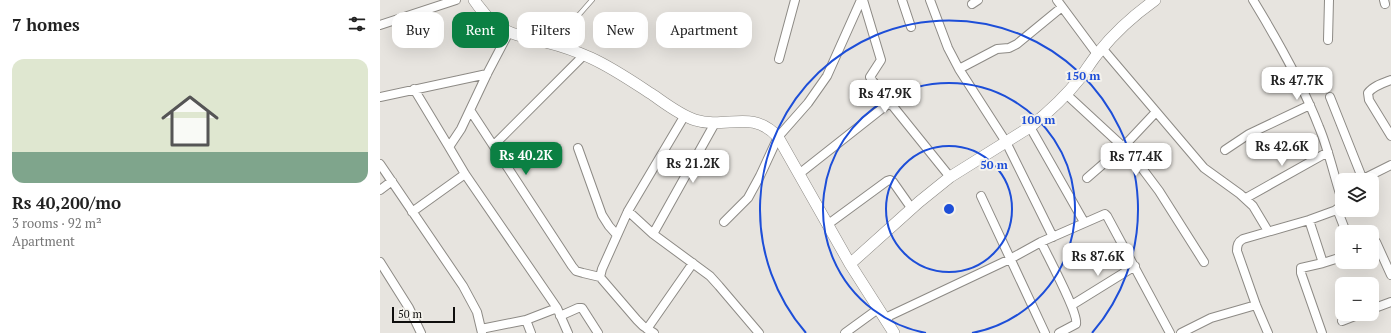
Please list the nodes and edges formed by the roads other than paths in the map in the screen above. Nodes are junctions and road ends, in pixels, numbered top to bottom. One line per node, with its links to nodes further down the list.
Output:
1 (456, 0): 14 (street)
2 (474, 0): 12 (street)
3 (592, 0): 13 (lane)
4 (795, 0): 23 (street)
5 (862, 0): 31 (street); 39 (street)
6 (902, 0): 15 (street)
7 (930, 0): 24 (street)
8 (1155, 0): 21 (street)
9 (1253, 0): 32 (street)
10 (1329, 0): 18 (street)
11 (1059, 3): 21 (street); 24 (street)
12 (483, 12)
13 (581, 12)
14 (380, 25)
15 (911, 28)
16 (509, 32): 17 (street)
17 (517, 34)
18 (1328, 40)
19 (501, 48): 25 (street)
20 (564, 48): 22 (street)
21 (1099, 51): 28 (street); 34 (street)
22 (584, 55): 35 (street); 41 (street)
23 (779, 59)
24 (959, 69): 40 (street)
25 (487, 74): 27 (street); 33 (street)
26 (1391, 80): 38 (street)
27 (414, 89): 29 (street); 43 (street)
28 (1066, 94): 37 (street); 42 (street)
29 (380, 97)
30 (1330, 97): 49 (street)
31 (889, 103): 52 (street); 54 (street)
32 (1310, 105): 45 (street); 46 (street)
33 (470, 110): 41 (street); 43 (street)
34 (1156, 112): 42 (street); 59 (street)
35 (685, 115): 36 (street); 63 (street)
36 (715, 123): 39 (street); 69 (street)
37 (1030, 127): 40 (street); 66 (street)
38 (1391, 136)
39 (778, 137): 52 (street); 65 (street)
40 (1006, 142): 54 (street); 71 (street)
41 (494, 145): 83 (street)
42 (1124, 146): 55 (street); 77 (street)
43 (449, 147): 51 (street)
44 (578, 148): 70 (street)
45 (1225, 150)
46 (1328, 152): 53 (street); 59 (street)
47 (380, 164): 56 (street)
48 (1391, 165): 50 (street)
49 (1360, 173)
50 (1376, 173)
51 (465, 174): 62 (street); 88 (street)
52 (799, 174): 67 (street)
53 (1335, 176)
54 (950, 177): 60 (street)
55 (1087, 178)
56 (392, 181): 57 (street); 62 (street)
57 (380, 190)
58 (981, 196): 74 (street)
59 (1246, 198): 68 (street)
60 (912, 209): 67 (street); 80 (street)
61 (1335, 210): 64 (street)
62 (412, 212): 91 (street)
63 (628, 212): 69 (street); 70 (street)
64 (1309, 220): 68 (street); 79 (street)
65 (724, 222)
66 (1084, 222): 71 (street); 81 (street)
67 (827, 225): 80 (street)
68 (1268, 231): 86 (street)
69 (653, 234): 78 (street)
70 (617, 235): 83 (street)
71 (1053, 237): 72 (street)
72 (1041, 242): 74 (street); 85 (street)
73 (1379, 249): 82 (street)
74 (1010, 259): 89 (street); 100 (street)
75 (1335, 259): 79 (street)
76 (380, 262): 93 (street)
77 (1204, 262)
78 (693, 263): 92 (street); 97 (street)
79 (1323, 263): 105 (street)
80 (850, 264): 89 (street)
81 (1135, 266): 85 (street); 102 (street)
82 (1391, 275)
83 (600, 277): 92 (street)
84 (1391, 302): 87 (street)
85 (1072, 305): 101 (street)
86 (1256, 305): 103 (street); 104 (street)
87 (1379, 306)
88 (558, 312): 90 (street); 95 (street); 96 (street)
89 (881, 314): 98 (street); 99 (street)
90 (526, 320): 91 (street); 94 (street)
91 (481, 331)
92 (651, 331)
93 (421, 333)
94 (531, 333)
95 (568, 333)
96 (598, 333)
97 (759, 333)
98 (845, 333)
99 (894, 333)
100 (1045, 333)
101 (1060, 333)
102 (1170, 333)
103 (1181, 333)
104 (1268, 333)
105 (1322, 333)

